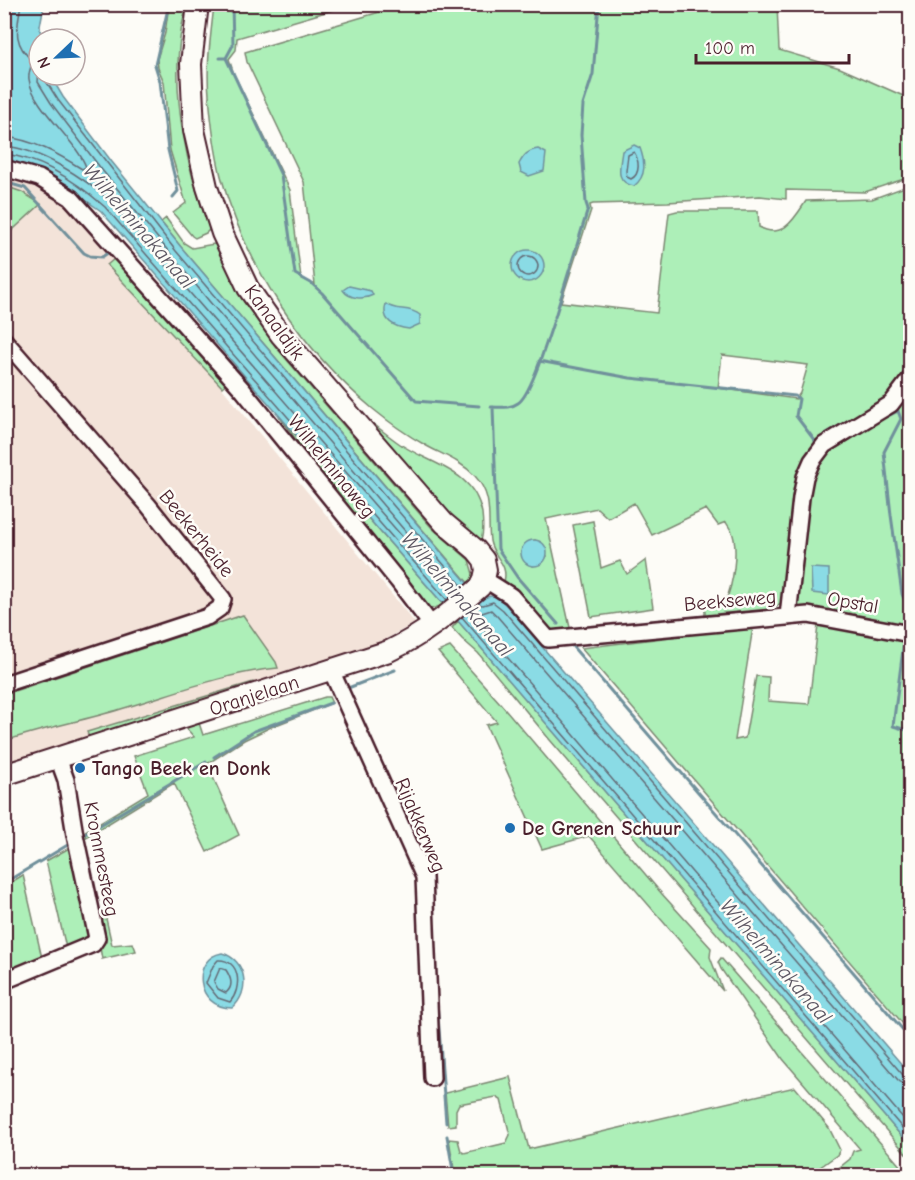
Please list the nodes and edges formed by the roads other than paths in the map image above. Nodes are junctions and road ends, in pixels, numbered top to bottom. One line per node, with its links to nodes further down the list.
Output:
1 (198, 4): 5 (main road, Kanaaldijk)
2 (4, 168): 7 (street, Wilhelminaweg)
3 (4, 340): 10 (street, Beekerheide)
4 (910, 379): 6 (street, Beekseweg)
5 (482, 583): 6 (street, Beekseweg); 7 (main road, Oranjelaan)
6 (788, 616): 8 (street, Opstal)
7 (433, 627): 9 (main road, Oranjelaan)
8 (910, 634)
9 (331, 670): 11 (main road, Oranjelaan); 14 (street, Rijakkerweg)
10 (4, 684)
11 (58, 758): 12 (main road, Oranjelaan); 13 (street, Krommesteeg)
12 (4, 775)
13 (4, 981)
14 (432, 1078)

